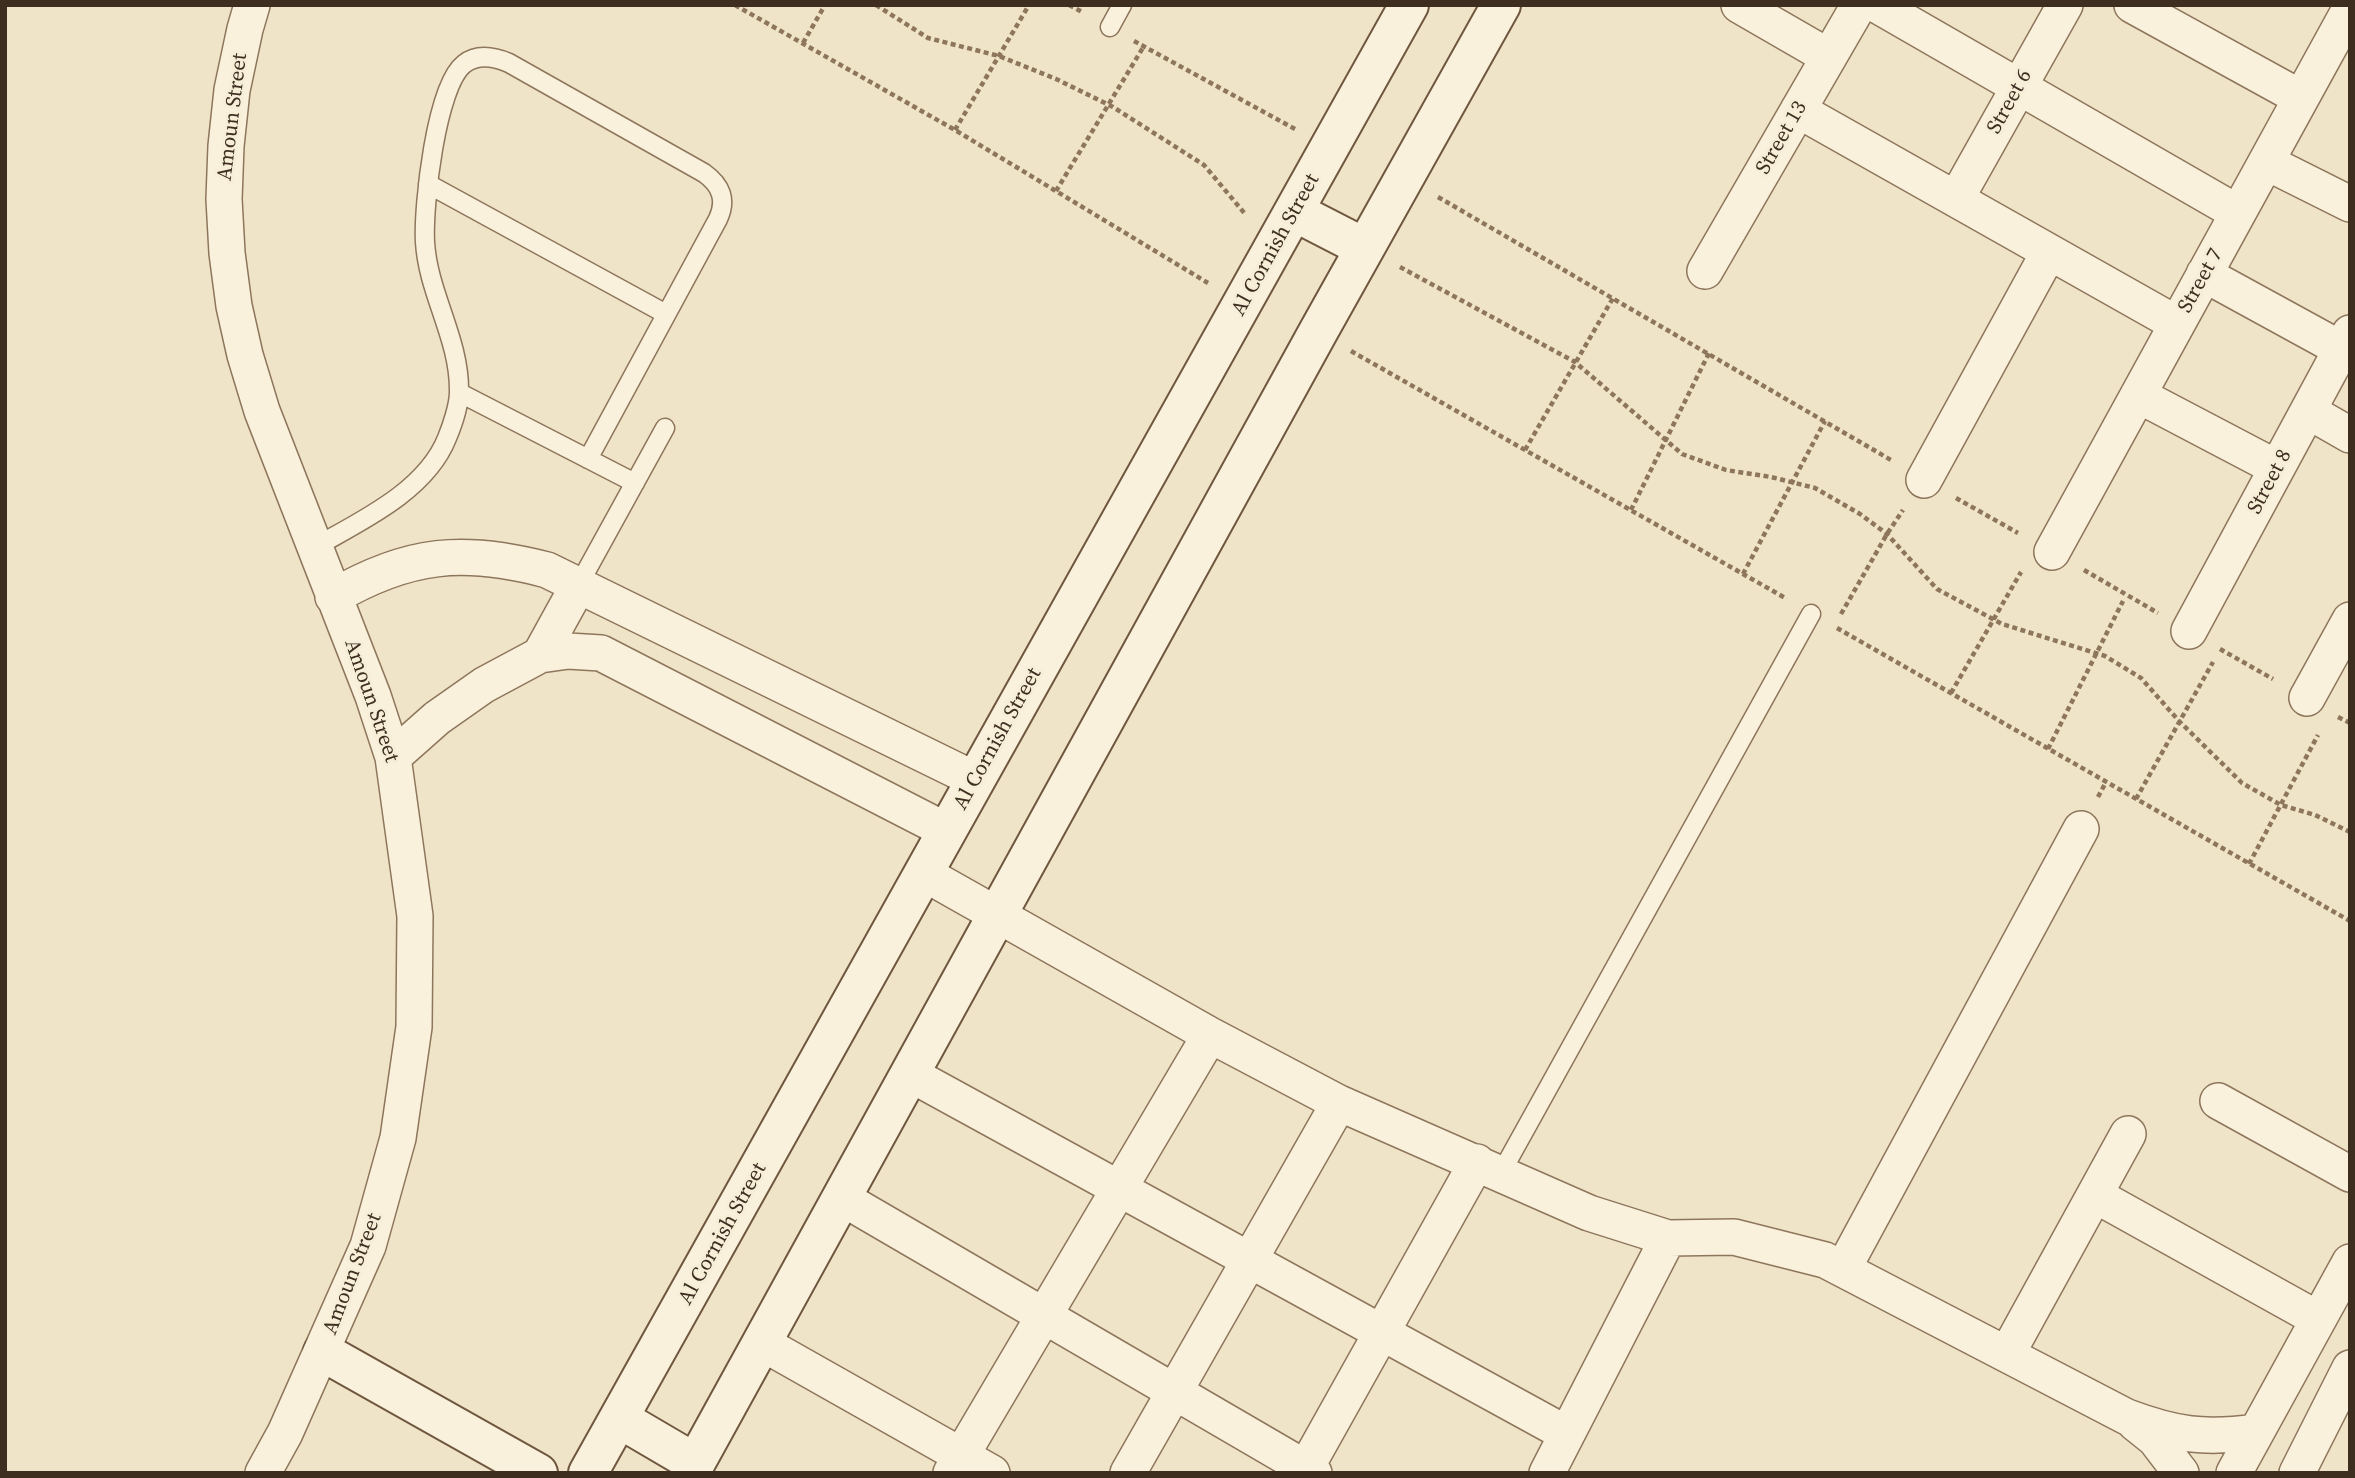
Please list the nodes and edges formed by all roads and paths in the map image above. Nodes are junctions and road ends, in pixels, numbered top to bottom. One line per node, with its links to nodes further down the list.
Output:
1 (252, 5): 63 (street, Amoun Street)
2 (736, 5): 17 (path)
3 (825, 5): 17 (path)
4 (876, 5): 20 (path)
5 (1029, 5): 20 (path)
6 (1069, 5): 16 (path)
7 (1122, 5): 16 (lane)
8 (1409, 5): 27 (main road, Al Cornish Street)
9 (1501, 5): 29 (main road)
10 (1739, 5): 21 (street)
11 (1859, 5): 21 (street, Street 13)
12 (1877, 5): 22 (street)
13 (2065, 5): 22 (street, Street 6)
14 (2132, 5): 23 (street)
15 (2350, 9): 19 (street, Street 7)
16 (1110, 27): 18 (path)
17 (803, 43): 26 (path)
18 (1144, 46): 24 (path); 27 (path)
19 (2339, 53): 23 (street, Street 7)
20 (999, 56): 24 (path); 26 (path)
21 (1829, 57): 25 (street, Street 13)
22 (2019, 87): 32 (street, Street 6); 35 (street)
23 (2301, 98): 28 (street, Street 7)
24 (1108, 105): 31 (path); 36 (path)
25 (1798, 110): 32 (street); 39 (street, Street 13)
26 (955, 130): 31 (path)
27 (1330, 148): 34 (main road, Al Cornish Street)
28 (2266, 162): 33 (street); 35 (street, Street 7)
29 (1405, 177): 37 (main road); 41 (path)
30 (428, 184): 43 (lane); 43 (lane); 48 (lane)
31 (1056, 191): 42 (path)
32 (1956, 199): 38 (street)
33 (2350, 204)
34 (1294, 212): 36 (main road, Al Cornish Street); 37 (main road)
35 (2238, 213): 40 (street, Street 7)
36 (1274, 248): 42 (main road, Al Cornish Street)
37 (1365, 248): 47 (path); 91 (main road)
38 (2049, 252): 44 (street); 58 (street)
39 (1705, 271)
40 (2204, 274): 44 (street, Street 7); 45 (street)
41 (1613, 298): 46 (path); 47 (path)
42 (1243, 304): 83 (main road, Al Cornish Street)
43 (666, 314): 56 (lane)
44 (2177, 324): 49 (street, Street 7)
45 (2345, 341): 50 (street, Street 8)
46 (1709, 353): 51 (path); 54 (path)
47 (1575, 362): 54 (path); 55 (path)
48 (460, 393): 56 (lane); 63 (lane)
49 (2138, 395): 57 (street); 64 (street, Street 7)
50 (2308, 411): 53 (street); 57 (street, Street 8)
51 (1826, 420): 58 (path); 59 (path)
52 (665, 428): 60 (lane)
53 (2350, 435)
54 (1666, 440): 59 (path); 61 (path)
55 (1525, 450)
56 (588, 459): 60 (lane)
57 (2277, 468): 73 (street, Street 8)
58 (1924, 480): 62 (path); 64 (path)
59 (1792, 482): 62 (path); 65 (path)
60 (635, 483): 66 (lane)
61 (1631, 510)
62 (1887, 534): 70 (path); 71 (path)
63 (314, 547): 67 (street, Amoun Street)
64 (2045, 548): 71 (path); 73 (path)
65 (1743, 574)
66 (578, 586): 67 (street); 76 (street); 83 (street)
67 (333, 597): 82 (street, Amoun Street)
68 (2123, 601): 75 (path)
69 (1811, 614): 97 (lane)
70 (1840, 615)
71 (1994, 619): 75 (path); 77 (path)
72 (2350, 620): 78 (street)
73 (2189, 631): 74 (path)
74 (2220, 649): 78 (path); 79 (path)
75 (2096, 653): 79 (path); 81 (path)
76 (540, 655): 82 (street); 87 (street)
77 (1951, 693)
78 (2319, 705): 80 (path); 85 (path)
79 (2179, 721): 84 (path); 85 (path)
80 (2350, 723)
81 (2048, 749)
82 (393, 757): 110 (street, Amoun Street)
83 (976, 780): 87 (main road, Al Cornish Street)
84 (2136, 799)
85 (2281, 805): 88 (path); 89 (path)
86 (2081, 829): 104 (street)
87 (947, 831): 90 (main road, Al Cornish Street)
88 (2350, 832)
89 (2249, 864)
90 (925, 874): 91 (street); 115 (main road, Al Cornish Street)
91 (999, 914): 92 (street); 93 (main road)
92 (1210, 1035): 95 (street); 99 (street)
93 (911, 1074): 99 (street); 101 (main road)
94 (2218, 1101): 98 (street)
95 (1339, 1103): 97 (street); 103 (street)
96 (2129, 1134): 100 (street)
97 (1489, 1168): 102 (street); 108 (street)
98 (2350, 1174)
99 (1119, 1188): 103 (street); 106 (street)
100 (2095, 1195): 107 (street); 111 (street)
101 (842, 1198): 106 (street); 109 (main road)
102 (1668, 1238): 104 (street); 117 (street)
103 (1249, 1260): 108 (street); 113 (street)
104 (1843, 1269): 111 (street)
105 (2347, 1275): 107 (street)
106 (1043, 1315): 113 (street); 118 (street)
107 (2318, 1319): 116 (street)
108 (1382, 1332): 117 (street); 120 (street)
109 (762, 1343): 118 (street); 119 (main road)
110 (323, 1352): 121 (street, Amoun Street); 122 (main road)
111 (2007, 1354): 114 (street)
112 (2350, 1368): 129 (street)
113 (1174, 1392): 120 (street); 125 (street)
114 (2127, 1416): 116 (street); 127 (street)
115 (620, 1419): 119 (main road); 123 (main road, Al Cornish Street)
116 (2256, 1432): 128 (street)
117 (1567, 1434): 126 (street)
118 (956, 1464): 124 (street)
119 (692, 1468)
120 (1308, 1471)
121 (263, 1473)
122 (538, 1473)
123 (589, 1473)
124 (992, 1473)
125 (1128, 1473)
126 (1547, 1473)
127 (2181, 1473)
128 (2234, 1473)
129 (2297, 1473)

